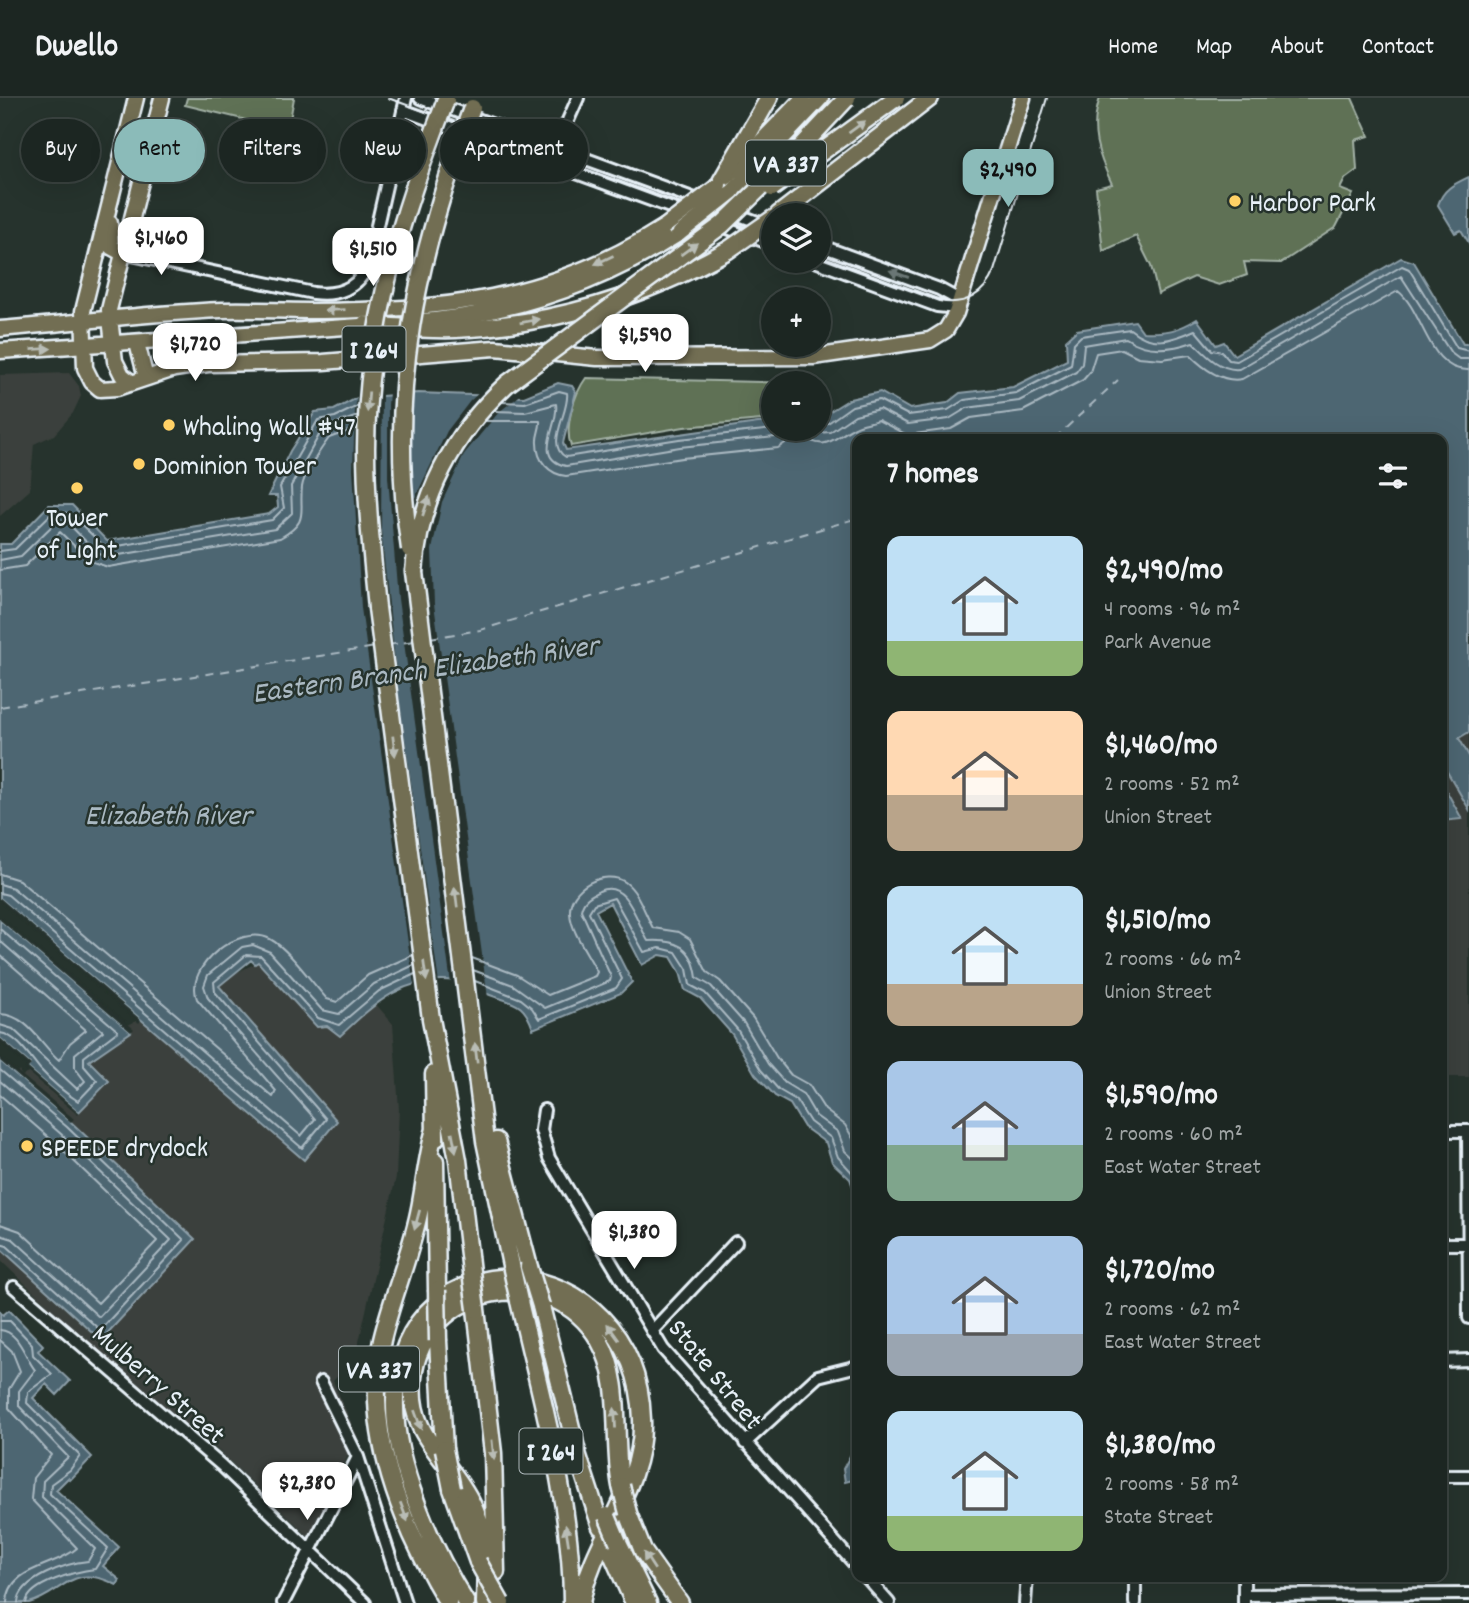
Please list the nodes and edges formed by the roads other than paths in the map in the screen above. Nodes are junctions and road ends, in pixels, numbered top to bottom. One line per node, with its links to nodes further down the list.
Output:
1 (136, 98): 16 (main road)
2 (162, 98): 17 (main road)
3 (406, 98): 15 (street)
4 (420, 98): 18 (street)
5 (578, 98): 19 (street)
6 (769, 98): 25 (highway)
7 (803, 98): 25 (main road)
8 (821, 98): 25 (main road)
9 (847, 98): 29 (highway, VA 337, bridge)
10 (896, 98): 29 (highway, I 264, one-way to 10, bridge)
11 (930, 98): 27 (highway)
12 (1023, 98): 35 (main road)
13 (447, 99): 46 (highway, I 264, one-way to 46, bridge)
14 (476, 101): 45 (highway, bridge)
15 (404, 110): 20 (street); 33 (street)
16 (131, 119)
17 (157, 119)
18 (477, 119)
19 (568, 119)
20 (440, 123)
21 (588, 160): 28 (street)
22 (588, 177): 31 (street)
23 (115, 182): 26 (main road)
24 (140, 182): 33 (main road)
25 (726, 188): 36 (main road, one-way to 36, bridge); 38 (main road, bridge)
26 (110, 201): 33 (main road); 37 (main road)
27 (794, 203)
28 (761, 223)
29 (722, 225): 45 (highway, I 264, one-way to 29, bridge)
30 (761, 227): 38 (highway, one-way to 30, bridge)
31 (761, 240)
32 (831, 249): 35 (street, one-way to 32)
33 (122, 253): 36 (main road)
34 (831, 267): 35 (street)
35 (960, 305): 44 (main road)
36 (108, 319): 37 (main road); 41 (main road)
37 (82, 322): 39 (main road); 42 (main road)
38 (364, 325): 40 (main road)
39 (0, 329)
40 (137, 342): 41 (main road); 44 (main road)
41 (111, 344): 42 (main road); 44 (main road)
42 (83, 346): 43 (main road, one-way to 42); 44 (main road)
43 (0, 351)
44 (140, 375)
45 (414, 572): 47 (highway, I 264, one-way to 45)
46 (431, 1019): 49 (highway, VA 337); 80 (highway, I 264, one-way to 80, bridge)
47 (481, 1092): 66 (highway, bridge); 82 (highway, I 264, one-way to 47, bridge)
48 (544, 1110): 57 (street, State Street)
49 (435, 1129): 79 (highway, VA 337, one-way to 79); 81 (highway, bridge)
50 (1469, 1131): 51 (street); 54 (street)
51 (1447, 1132)
52 (736, 1242): 57 (street)
53 (1447, 1244): 54 (street)
54 (1469, 1244): 56 (street)
55 (14, 1287): 67 (street, Mulberry Street)
56 (1469, 1318)
57 (652, 1331): 62 (street, State Street)
58 (1447, 1360): 59 (street)
59 (1469, 1360)
60 (852, 1368): 62 (street)
61 (321, 1382): 63 (street)
62 (745, 1443): 68 (street, State Street)
63 (358, 1457): 67 (street); 75 (street)
64 (1447, 1476): 65 (street)
65 (1469, 1476)
66 (615, 1547): 84 (highway); 85 (highway)
67 (311, 1550): 76 (street); 77 (street, Mulberry Street)
68 (852, 1561)
69 (870, 1582): 87 (street)
70 (1027, 1582): 88 (street)
71 (1135, 1582): 89 (street)
72 (1469, 1594): 74 (street)
73 (1244, 1599): 74 (street)
74 (1359, 1599)
75 (405, 1601): 78 (street)
76 (284, 1603)
77 (365, 1603)
78 (392, 1603)
79 (448, 1603)
80 (479, 1603): 83 (highway, one-way to 80); 86 (highway, one-way to 80, bridge)
81 (501, 1603)
82 (572, 1603)
83 (581, 1603)
84 (634, 1603)
85 (648, 1603)
86 (680, 1603)
87 (889, 1603)
88 (1025, 1603)
89 (1135, 1603)

